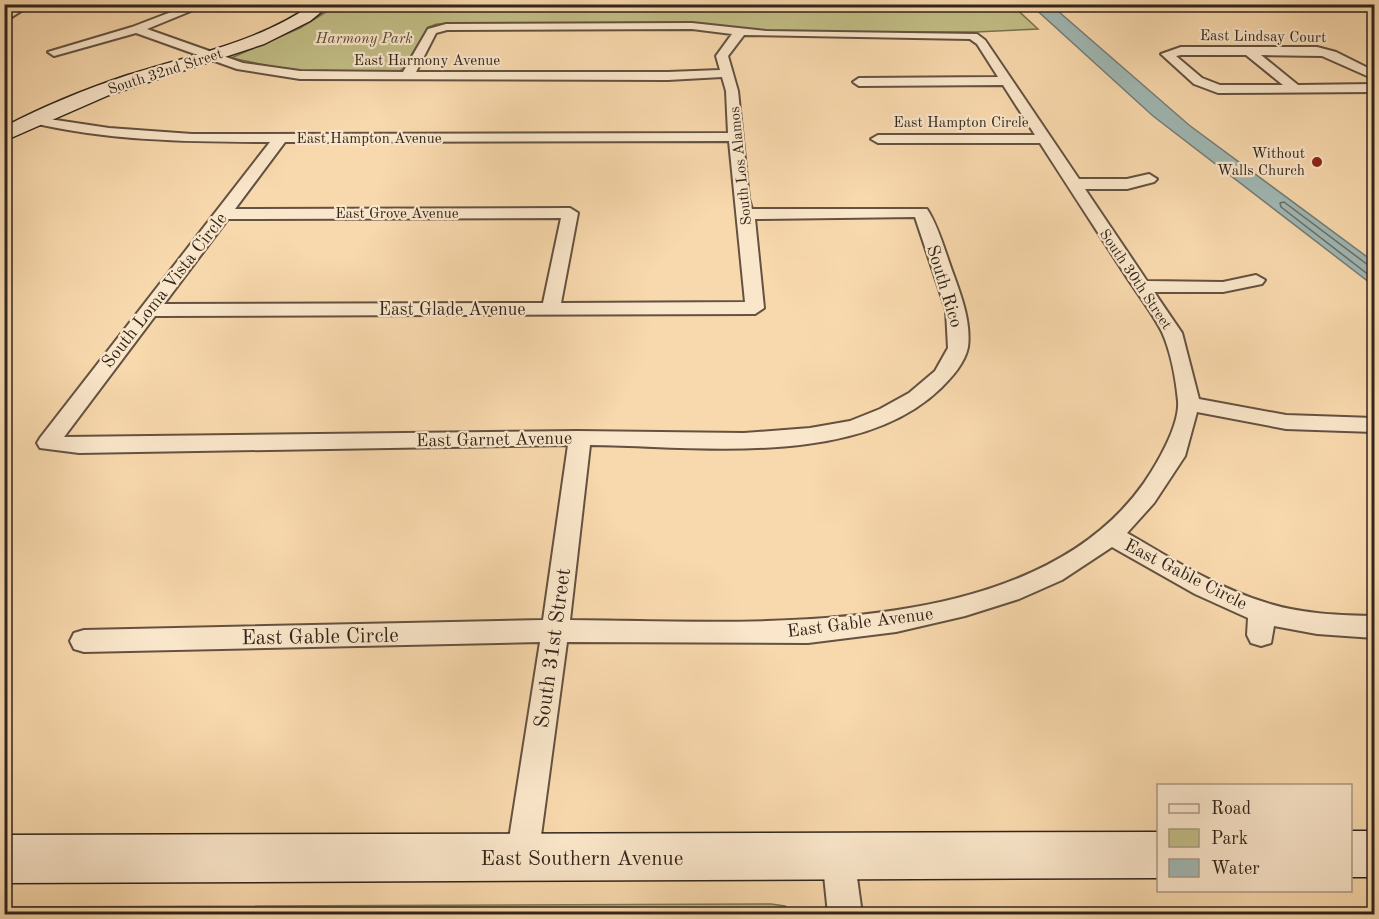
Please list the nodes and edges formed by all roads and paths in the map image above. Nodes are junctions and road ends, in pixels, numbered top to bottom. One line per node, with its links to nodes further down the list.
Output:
1 (27, 4): 4 (street)
2 (203, 4): 5 (street)
3 (324, 4): 9 (street, South 32nd Street)
4 (4, 19)
5 (136, 28): 8 (street); 9 (street, East Harmony Avenue)
6 (740, 32): 10 (street, South Los Alamos); 12 (street); 13 (street, South 30th Street)
7 (1249, 51): 11 (street, East Lindsay Court); 16 (street); 16 (street, East Lindsay Court)
8 (54, 52)
9 (211, 56): 12 (street, East Harmony Avenue); 18 (street, South 32nd Street)
10 (725, 73): 12 (street, East Harmony Avenue); 20 (street, South Los Alamos)
11 (1374, 75)
12 (407, 76)
13 (1006, 81): 14 (street); 23 (street, South 30th Street)
14 (859, 82)
15 (1374, 88): 16 (street)
16 (1297, 90)
17 (4, 114): 18 (street, East Hampton Avenue)
18 (34, 119): 19 (street, South 32nd Street); 21 (street, East Hampton Avenue)
19 (4, 135)
20 (735, 137): 21 (street, East Hampton Avenue); 27 (street, South Los Alamos)
21 (281, 138): 26 (street, South Loma Vista Circle)
22 (878, 139): 23 (street, East Hampton Circle)
23 (1044, 139): 25 (street, South 30th Street)
24 (1149, 179): 25 (street)
25 (1073, 184): 29 (street, South 30th Street)
26 (223, 214): 31 (street, East Grove Avenue); 32 (street, South Loma Vista Circle)
27 (746, 214): 30 (street, South Los Alamos); 33 (street, South Rico)
28 (1256, 280): 29 (street)
29 (1141, 286): 34 (street, South 30th Street)
30 (755, 308): 31 (street, East Glade Avenue)
31 (551, 309): 32 (street, East Glade Avenue)
32 (149, 310): 37 (street, South Loma Vista Circle)
33 (930, 387): 36 (street, East Garnet Avenue)
34 (1189, 404): 35 (street); 38 (street, South 30th Street)
35 (1374, 425)
36 (580, 438): 37 (street, East Garnet Avenue); 40 (street, South 31st Street)
37 (48, 443)
38 (1111, 535): 39 (street, East Gable Circle); 40 (street, East Gable Avenue)
39 (1374, 627)
40 (555, 631): 41 (street, East Gable Circle); 46 (street, South 31st Street)
41 (84, 641)
42 (1352, 854): 43 (street)
43 (1374, 854)
44 (1157, 855): 45 (street, East Southern Avenue)
45 (838, 856): 46 (street, East Southern Avenue); 48 (street)
46 (522, 858): 47 (street, East Southern Avenue)
47 (4, 859)
48 (845, 915)

